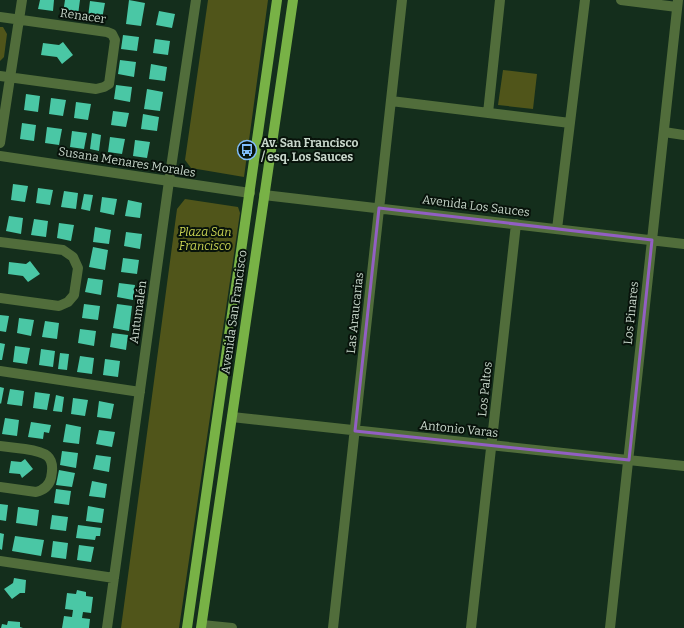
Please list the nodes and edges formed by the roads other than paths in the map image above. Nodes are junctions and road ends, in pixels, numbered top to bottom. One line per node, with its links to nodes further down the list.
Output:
1 (22, 0): 11 (street)
2 (196, 0): 20 (street, Antumalén)
3 (277, 0): 21 (main road, Avenida San Francisco)
4 (293, 0): 22 (main road, Avenida San Francisco)
5 (402, 0): 13 (street, Las Araucarias)
6 (500, 0): 14 (street)
7 (585, 0): 15 (street)
8 (621, 0): 9 (street)
9 (678, 3): 16 (street, Los Pinares)
10 (0, 17): 11 (street)
11 (19, 20): 12 (street); 12 (street, Renacer)
12 (5, 77): 18 (street)
13 (391, 101): 14 (street); 23 (street, Las Araucarias)
14 (488, 113): 15 (street)
15 (570, 123): 25 (street)
16 (664, 132): 17 (street); 26 (street, Los Pinares)
17 (684, 134)
18 (0, 143)
19 (0, 156): 20 (street, Susana Menares Morales)
20 (169, 181): 21 (street, Susana Menares Morales); 31 (street, Antumalén)
21 (250, 193): 43 (main road, Avenida San Francisco)
22 (264, 195): 23 (street, Avenida Los Sauces); 32 (main road, Avenida San Francisco)
23 (380, 208): 24 (street, Avenida Los Sauces); 33 (street, Las Araucarias)
24 (516, 224): 25 (street, Avenida Los Sauces); 34 (street, Los Paltos)
25 (557, 229): 26 (street, Avenida Los Sauces)
26 (652, 240): 28 (street, Avenida Los Sauces); 36 (street, Los Pinares)
27 (0, 242): 29 (street)
28 (684, 244)
29 (0, 298)
30 (0, 372): 31 (street)
31 (140, 392): 40 (street, Antumalén)
32 (232, 417): 33 (street, Antonio Varas); 41 (main road, Avenida San Francisco)
33 (355, 431): 34 (street, Antonio Varas); 45 (street, Las Araucarias)
34 (492, 445): 36 (street, Antonio Varas); 46 (street, Los Paltos)
35 (0, 446): 38 (street)
36 (629, 460): 37 (street, Antonio Varas); 47 (street, Los Pinares)
37 (684, 466)
38 (0, 487)
39 (0, 561): 40 (street)
40 (114, 578): 42 (street, Antumalén)
41 (202, 626): 44 (street)
42 (107, 628)
43 (187, 628)
44 (232, 628)
45 (333, 628)
46 (472, 628)
47 (610, 628)

